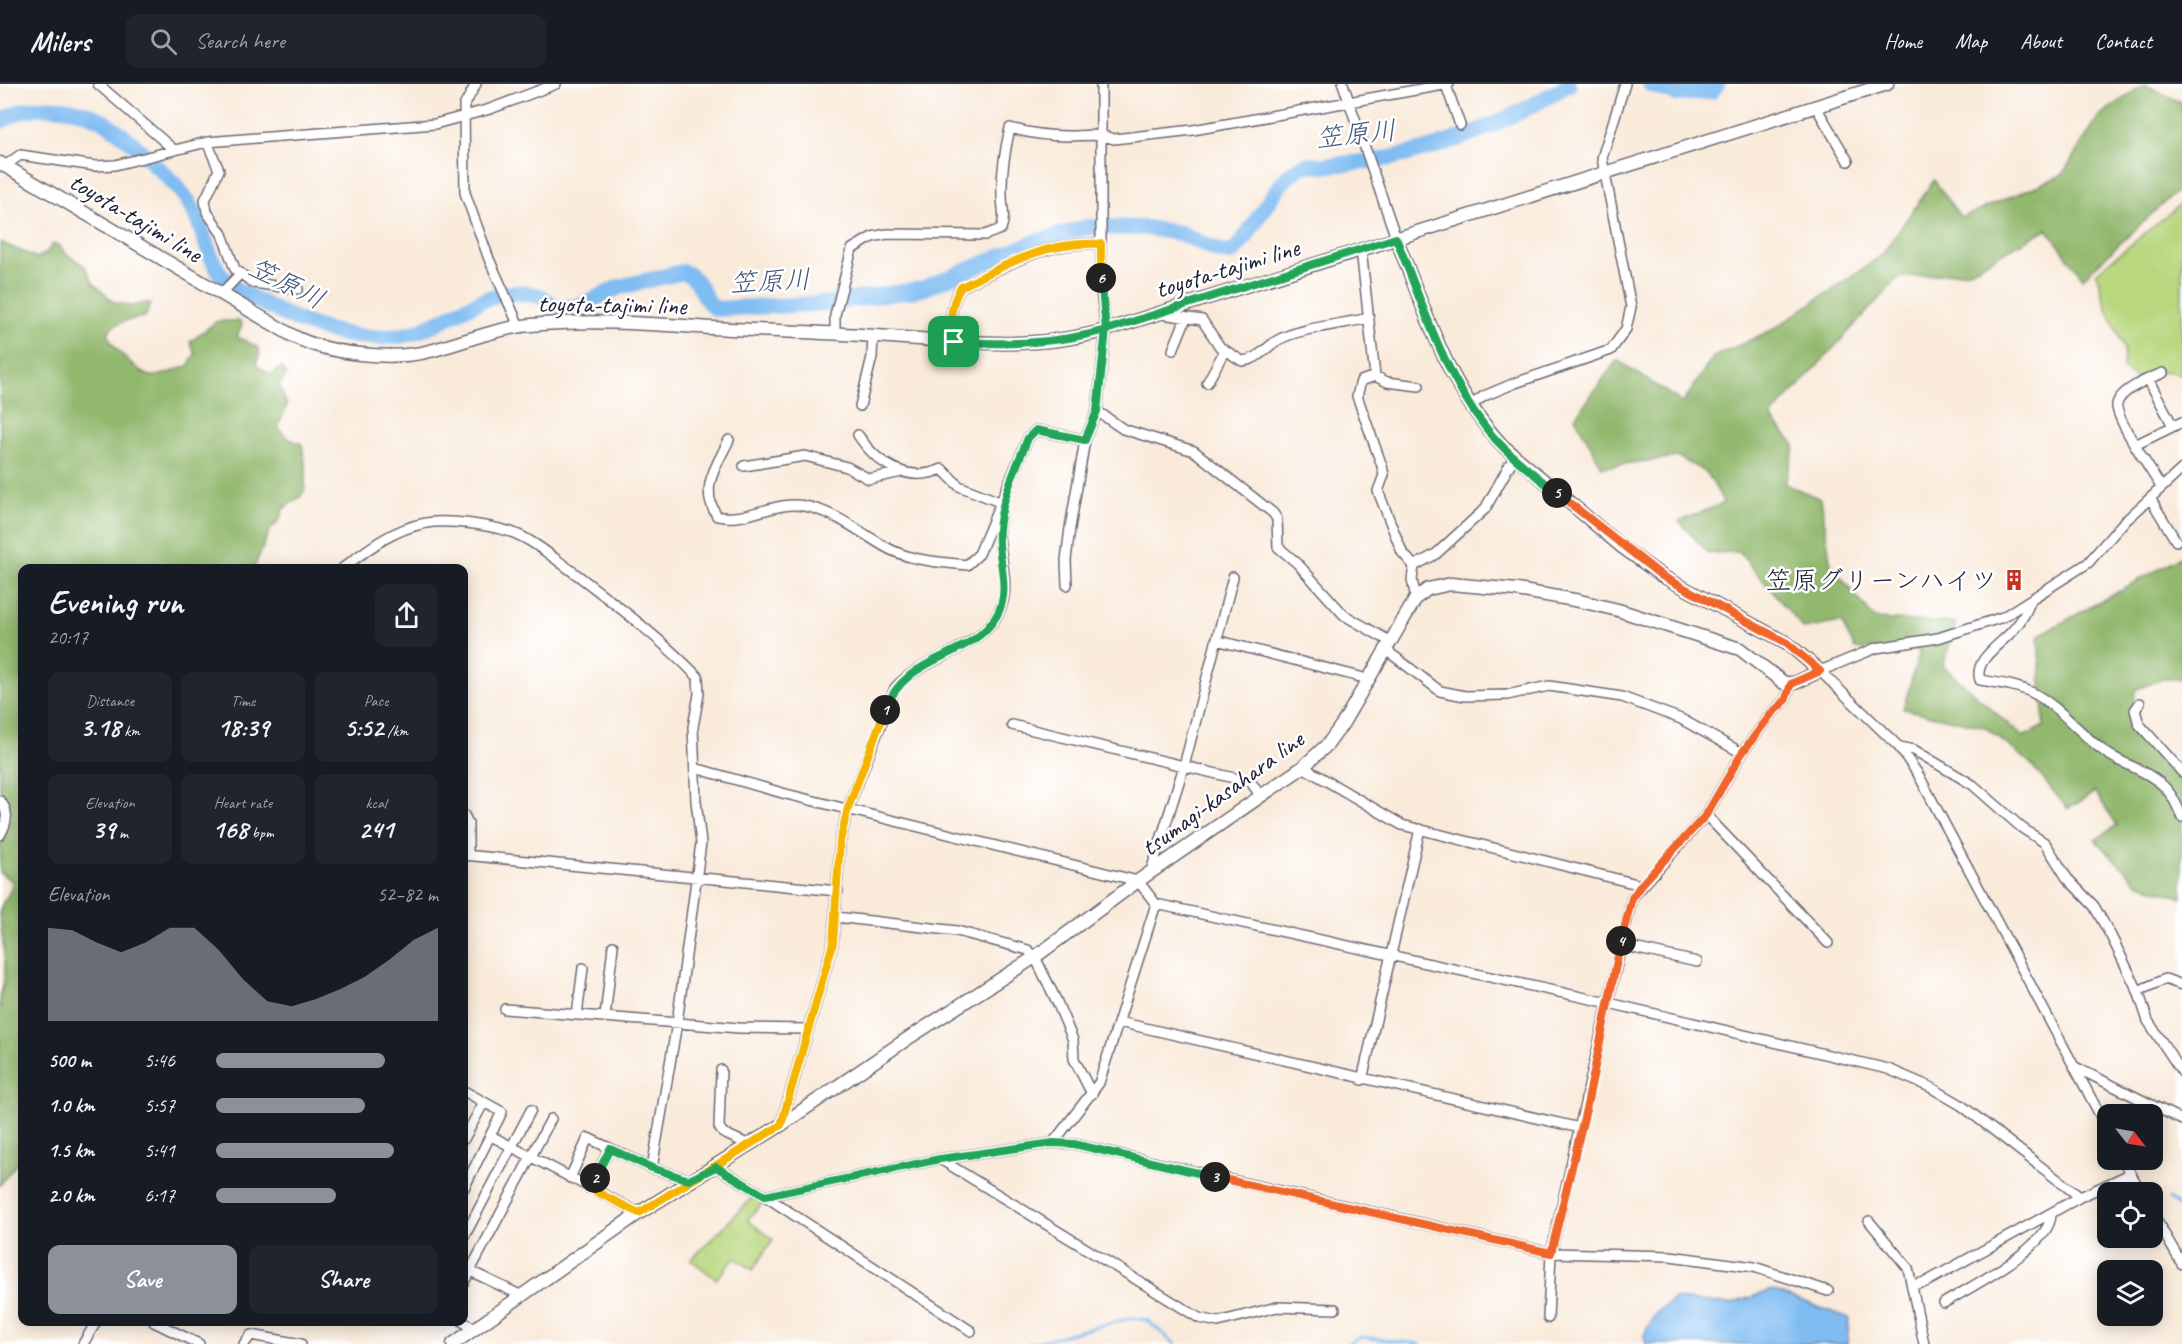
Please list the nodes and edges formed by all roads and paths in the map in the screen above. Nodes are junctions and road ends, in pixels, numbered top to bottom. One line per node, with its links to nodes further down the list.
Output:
1 (98, 84): 15 (street)
2 (476, 84): 11 (street)
3 (556, 84): 11 (street)
4 (1101, 84): 13 (street)
5 (1343, 84): 9 (street)
6 (1625, 84): 18 (street)
7 (1887, 84): 10 (main road, toyota-tajimi line)
8 (1447, 85): 9 (street); 12 (street)
9 (1350, 104): 13 (street); 19 (street)
10 (1816, 107): 16 (street); 18 (main road, toyota-tajimi line)
11 (464, 118): 14 (street); 28 (street)
12 (1460, 125)
13 (1102, 135): 20 (street); 30 (street)
14 (207, 142): 15 (street); 22 (street)
15 (170, 151): 17 (street)
16 (1848, 160)
17 (2, 165): 24 (main road, toyota-tajimi line)
18 (1604, 172): 19 (main road, toyota-tajimi line); 41 (street)
19 (1396, 238): 21 (main road, toyota-tajimi line); 41 (main road)
20 (1101, 244): 29 (street); 32 (street)
21 (1361, 249): 25 (main road, toyota-tajimi line); 27 (street)
22 (238, 276): 23 (street); 24 (street)
23 (298, 290)
24 (222, 292): 28 (main road, toyota-tajimi line)
25 (1156, 313): 26 (street); 29 (main road, toyota-tajimi line)
26 (1186, 318): 33 (street); 34 (street)
27 (1369, 318): 34 (street); 36 (street)
28 (519, 326): 30 (main road, toyota-tajimi line)
29 (1106, 330): 32 (main road, toyota-tajimi line); 42 (street)
30 (835, 333): 31 (main road, toyota-tajimi line)
31 (873, 335): 32 (main road, toyota-tajimi line); 40 (street)
32 (954, 342)
33 (1173, 350)
34 (1225, 350): 38 (street)
35 (2163, 373): 37 (street)
36 (1375, 376): 39 (street); 57 (street)
37 (2148, 379): 43 (street); 47 (street)
38 (1207, 382)
39 (1419, 386)
40 (860, 406)
41 (1470, 406): 48 (main road)
42 (1097, 411): 45 (street); 63 (street)
43 (2177, 424): 47 (street)
44 (858, 435): 50 (street)
45 (1085, 440): 54 (street); 59 (street)
46 (729, 441): 54 (street)
47 (2135, 445): 52 (street)
48 (1514, 458): 57 (street); 64 (main road)
49 (744, 466): 50 (street)
50 (902, 472): 54 (street)
51 (2181, 473): 52 (street)
52 (2161, 487): 53 (street)
53 (2150, 498): 55 (street); 61 (street)
54 (1002, 503): 77 (street)
55 (2176, 542)
56 (349, 564): 73 (street)
57 (1414, 566): 60 (street)
58 (1233, 577): 62 (street)
59 (1067, 585)
60 (1416, 598): 63 (main road, tsumagi-kasahara line); 66 (main road)
61 (2032, 598): 64 (street); 79 (street)
62 (1216, 640): 65 (street); 71 (street)
63 (1388, 646): 65 (main road, tsumagi-kasahara line); 70 (street)
64 (1820, 671): 66 (main road); 69 (street)
65 (1368, 679): 72 (main road, tsumagi-kasahara line)
66 (1791, 684): 70 (street)
67 (2140, 703): 74 (street)
68 (1012, 725): 71 (street)
69 (1899, 747): 98 (street); 106 (street)
70 (1742, 753): 78 (street)
71 (1184, 766): 75 (street); 83 (street)
72 (1303, 767): 75 (main road, tsumagi-kasahara line); 80 (street)
73 (695, 768): 77 (street); 84 (street)
74 (2182, 772)
75 (1261, 797): 83 (main road, tsumagi-kasahara line)
76 (0, 801): 81 (street)
77 (848, 808): 85 (street); 87 (street)
78 (1706, 815): 86 (street); 90 (street)
79 (2182, 817)
80 (1420, 829): 86 (street); 93 (street)
81 (0, 835)
82 (468, 855): 84 (street)
83 (1151, 871): 85 (main road, tsumagi-kasahara line)
84 (695, 876): 87 (street); 104 (street)
85 (1138, 881): 88 (street); 94 (main road, tsumagi-kasahara line)
86 (1641, 885): 91 (street)
87 (838, 891): 89 (street)
88 (1156, 904): 93 (street); 103 (street)
89 (836, 917): 94 (street); 105 (street)
90 (1828, 943)
91 (1620, 945): 95 (street); 99 (street)
92 (614, 946): 102 (street)
93 (1392, 956): 99 (street); 109 (street)
94 (1035, 957): 111 (street); 117 (main road, tsumagi-kasahara line)
95 (1697, 962)
96 (583, 968): 101 (street)
97 (2182, 984): 98 (street)
98 (2138, 991): 108 (street)
99 (1609, 1003): 118 (street); 137 (street)
100 (505, 1010): 101 (street)
101 (577, 1015): 102 (street)
102 (605, 1017): 104 (street)
103 (1119, 1022): 109 (street); 111 (street)
104 (677, 1023): 105 (street); 128 (street)
105 (808, 1029): 117 (street)
106 (2075, 1067): 113 (street); 116 (street)
107 (721, 1070): 122 (street)
108 (2182, 1072)
109 (1362, 1080): 118 (street)
110 (468, 1093): 112 (street)
111 (1092, 1094): 121 (street)
112 (484, 1102): 119 (street); 120 (street)
113 (2097, 1109)
114 (531, 1110): 123 (street)
115 (550, 1119): 125 (street)
116 (2182, 1120)
117 (781, 1125): 122 (main road, tsumagi-kasahara line)
118 (1580, 1128): 143 (street)
119 (468, 1132)
120 (491, 1136): 123 (street); 132 (street)
121 (1053, 1143): 126 (street); 143 (street)
122 (750, 1145): 127 (main road, tsumagi-kasahara line)
123 (511, 1147): 125 (street); 141 (street)
124 (610, 1149): 128 (street); 131 (street); 135 (street)
125 (531, 1157): 131 (street); 145 (street)
126 (940, 1159): 136 (street); 151 (street)
127 (716, 1167): 133 (main road, tsumagi-kasahara line); 136 (street)
128 (652, 1168): 133 (street)
129 (2128, 1170): 130 (street)
130 (2130, 1174): 134 (street); 137 (street)
131 (570, 1178): 135 (street)
132 (468, 1180)
133 (689, 1180): 138 (main road, tsumagi-kasahara line)
134 (2135, 1182)
135 (589, 1188): 138 (street)
136 (765, 1196): 157 (street)
137 (2080, 1197): 139 (street)
138 (639, 1213): 149 (main road, tsumagi-kasahara line)
139 (2051, 1215): 147 (street); 150 (street)
140 (1869, 1221): 147 (street)
141 (468, 1229)
142 (2163, 1232): 144 (street)
143 (1551, 1253): 148 (street); 152 (street)
144 (2182, 1264)
145 (468, 1266)
146 (468, 1270): 149 (street)
147 (1912, 1285): 163 (street)
148 (1828, 1292)
149 (522, 1296): 156 (main road, tsumagi-kasahara line)
150 (1944, 1303)
151 (1335, 1309)
152 (1548, 1318)
153 (468, 1325): 156 (street)
154 (94, 1326): 158 (street)
155 (162, 1326): 159 (street)
156 (474, 1328): 162 (main road, tsumagi-kasahara line)
157 (971, 1330)
158 (83, 1344)
159 (199, 1344)
160 (244, 1344): 161 (street)
161 (301, 1344)
162 (453, 1344)
163 (1924, 1344)

